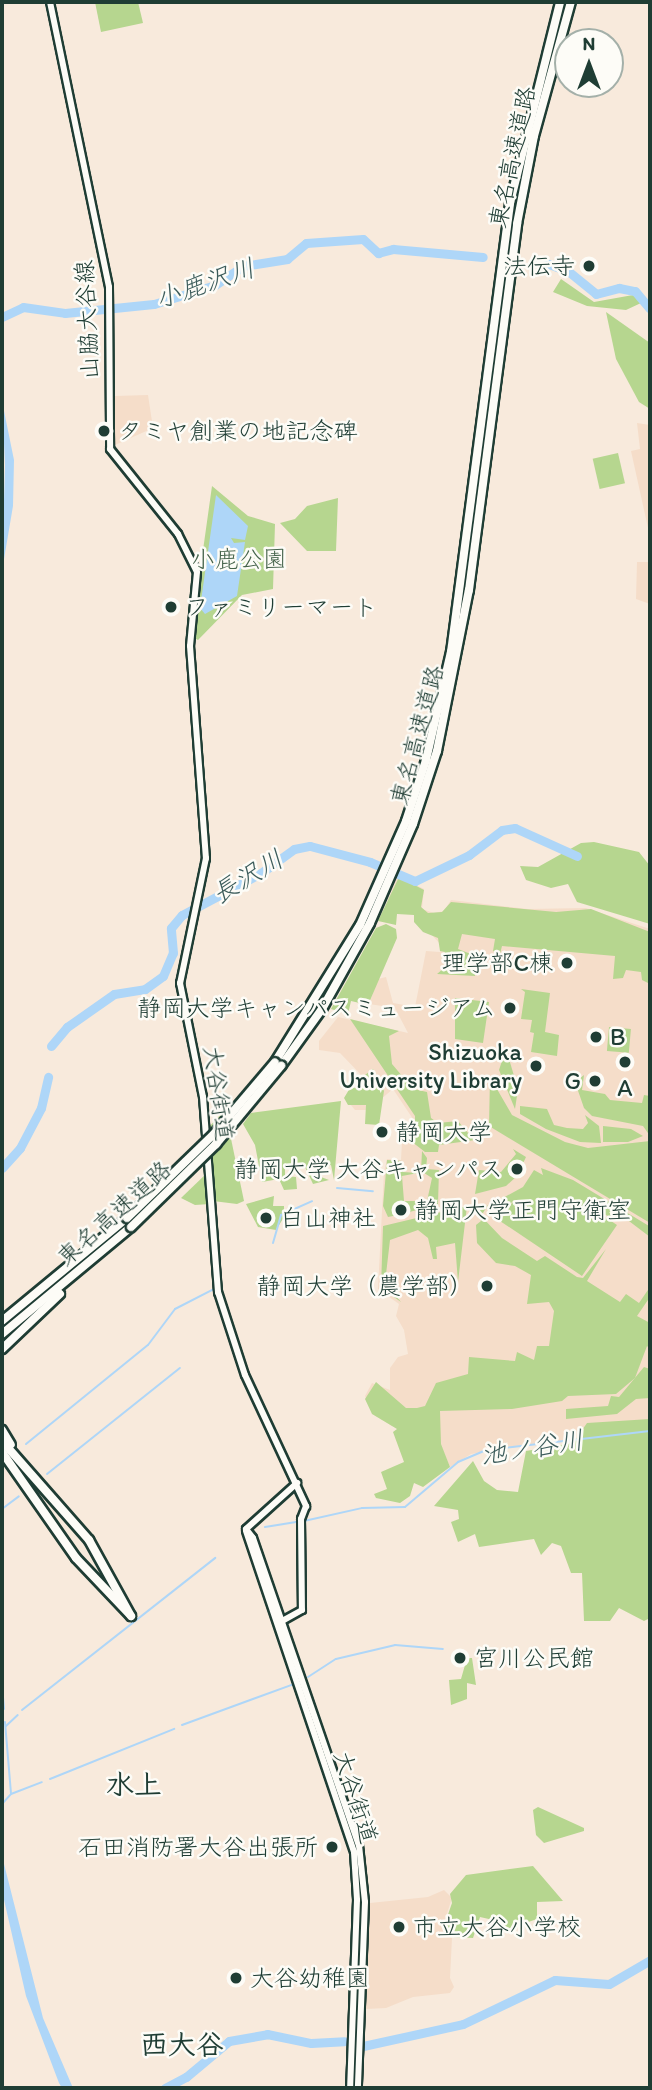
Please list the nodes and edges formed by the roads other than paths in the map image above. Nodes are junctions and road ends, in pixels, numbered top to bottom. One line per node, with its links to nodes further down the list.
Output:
1 (50, 2): 4 (main road, 山脇大谷線)
2 (560, 2): 5 (highway, 東名高速道路)
3 (571, 2): 5 (highway, 東名高速道路)
4 (197, 572): 18 (main road, 大谷街道)
5 (409, 822): 6 (highway, 東名高速道路)
6 (278, 1064): 7 (highway, 東名高速道路, bridge); 8 (highway, 東名高速道路, bridge)
7 (110, 1245): 11 (highway, 東名高速道路); 12 (highway)
8 (90, 1249): 9 (highway); 10 (highway, 東名高速道路)
9 (2, 1315)
10 (2, 1321)
11 (2, 1334)
12 (2, 1349)
13 (2, 1430): 17 (highway)
14 (2, 1441): 17 (highway)
15 (2, 1452): 17 (highway)
16 (2, 1459): 17 (highway)
17 (24, 1476): 17 (highway)
18 (297, 1483): 19 (main road); 20 (main road, 大谷街道)
19 (246, 1529): 20 (main road, 大谷街道); 21 (main road, 大谷街道)
20 (282, 1621): 22 (main road, 大谷街道)
21 (350, 2088)
22 (358, 2088)

